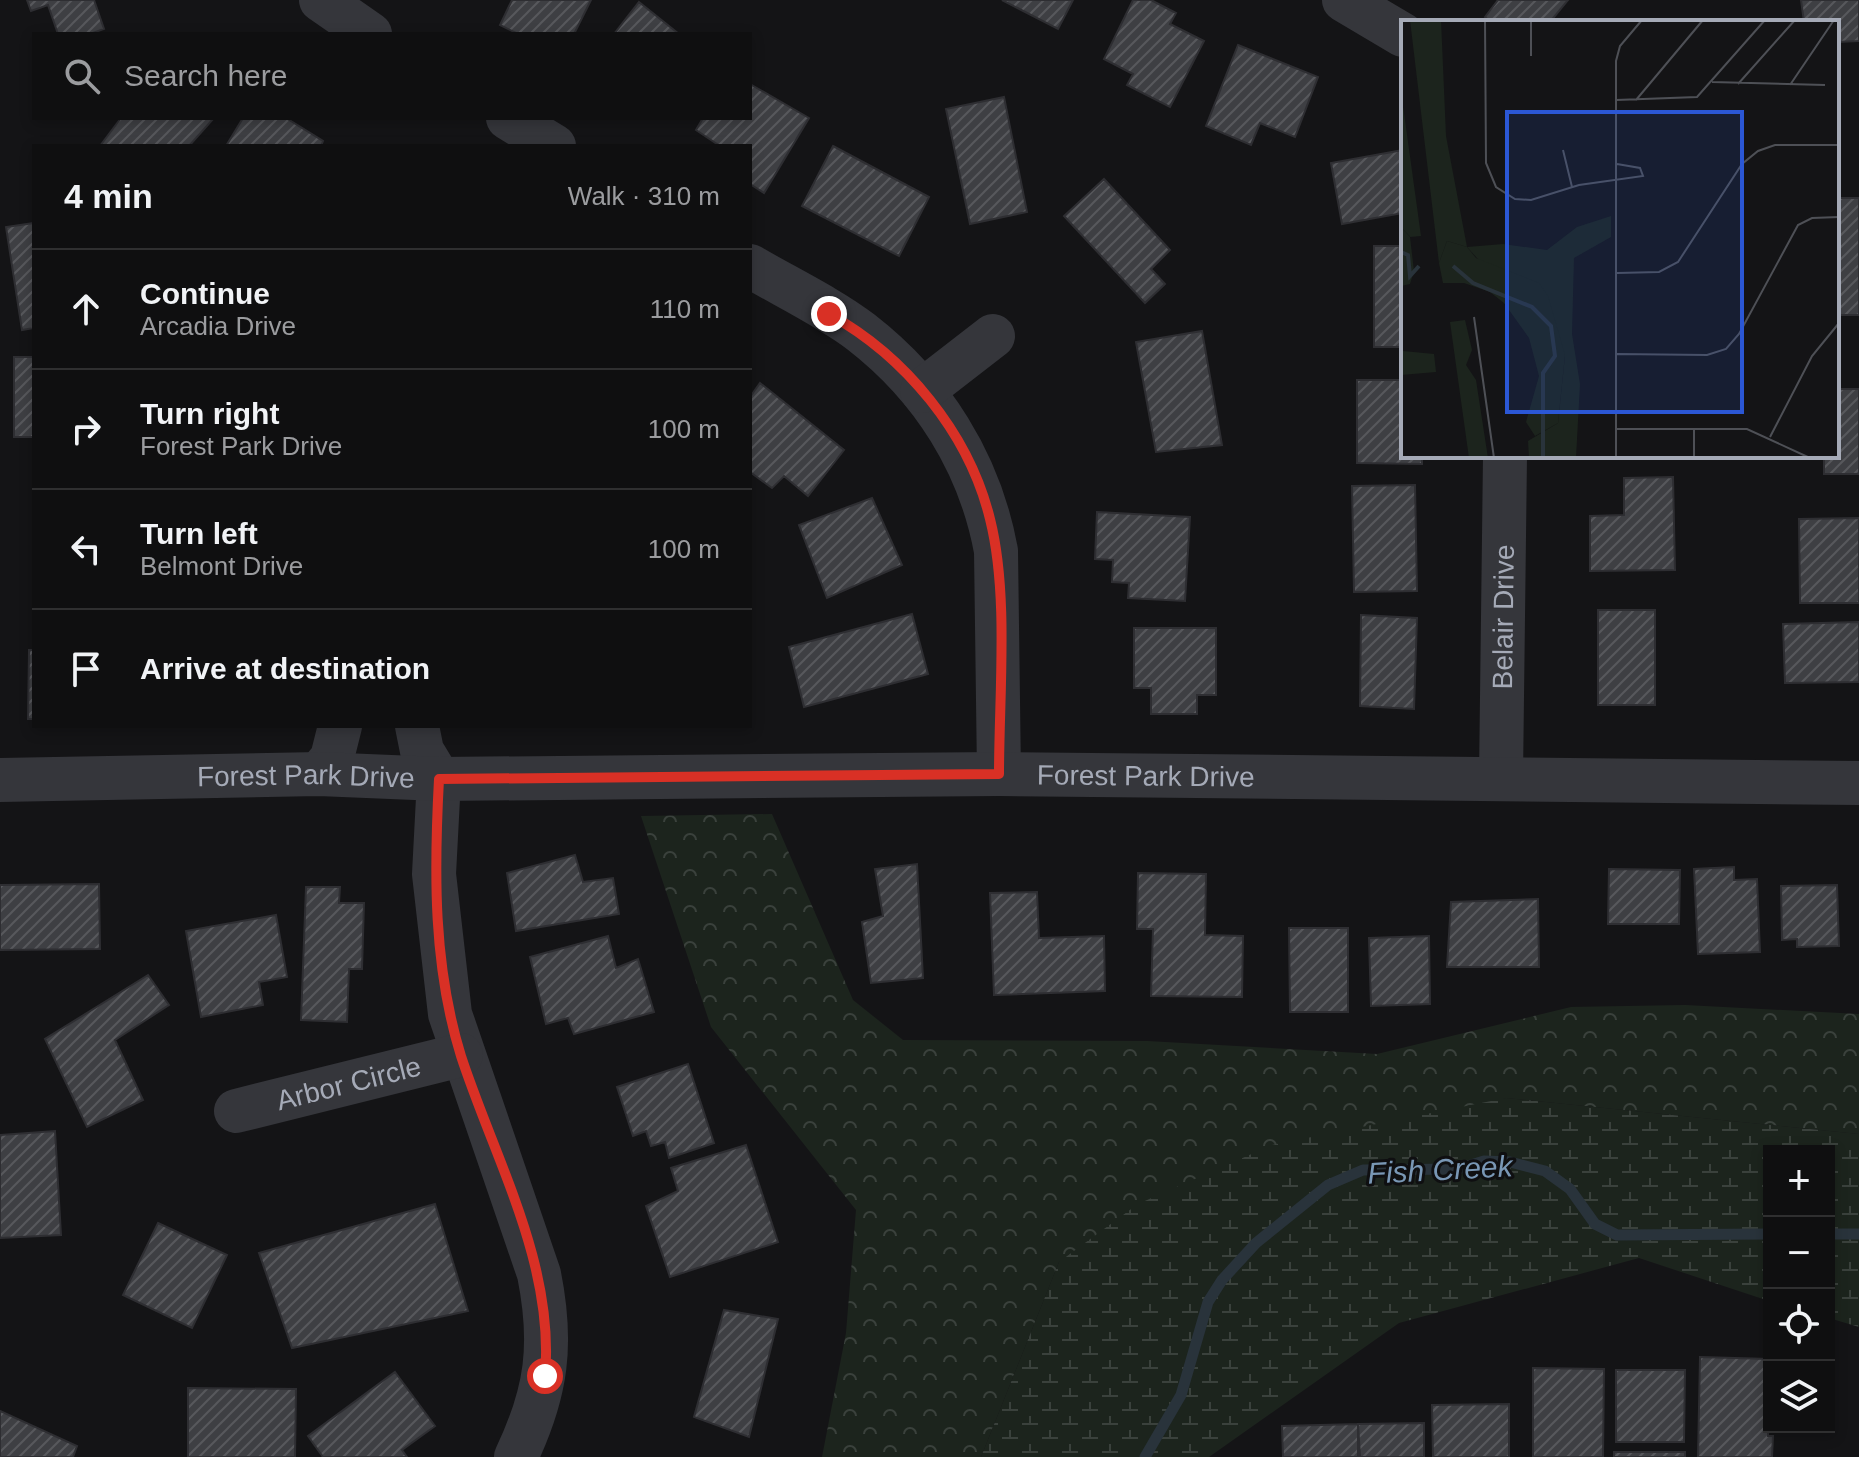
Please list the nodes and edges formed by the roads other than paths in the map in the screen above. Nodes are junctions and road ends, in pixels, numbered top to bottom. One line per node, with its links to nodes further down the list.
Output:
1 (321, 0): 3 (street)
2 (1344, 0): 4 (street)
3 (367, 32)
4 (1401, 34)
5 (511, 120): 6 (street)
6 (551, 144)
7 (752, 267): 9 (street)
8 (993, 336): 9 (street)
9 (922, 391): 14 (street)
10 (1505, 458): 15 (street, Belair Drive)
11 (340, 728): 13 (street)
12 (417, 728): 16 (street)
13 (319, 774): 16 (street, Forest Park Drive); 17 (street, Forest Park Drive)
14 (999, 774): 15 (street, Forest Park Drive); 16 (street, Forest Park Drive)
15 (1501, 777): 18 (street, Forest Park Drive)
16 (439, 779): 19 (street)
17 (0, 780)
18 (1859, 783)
19 (461, 1055): 20 (street, Arbor Circle); 21 (street)
20 (236, 1111)
21 (516, 1457)

